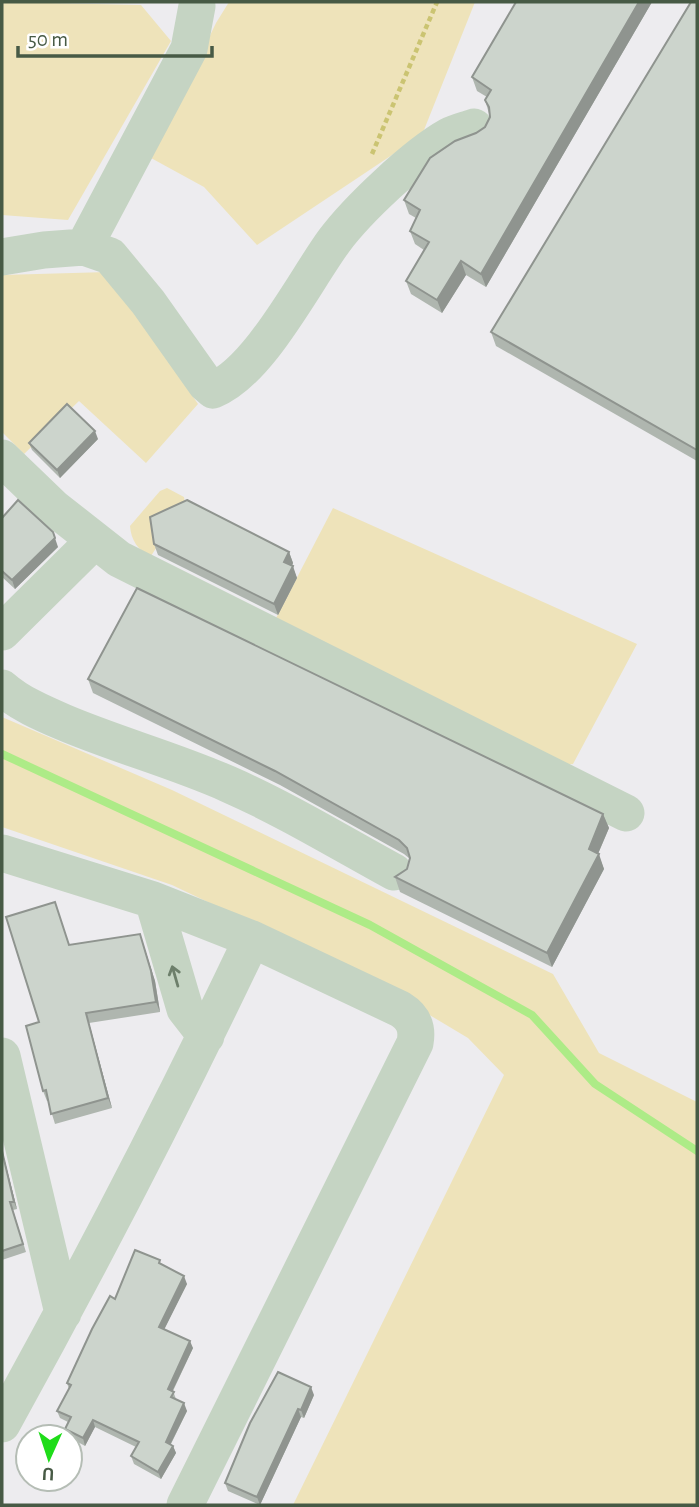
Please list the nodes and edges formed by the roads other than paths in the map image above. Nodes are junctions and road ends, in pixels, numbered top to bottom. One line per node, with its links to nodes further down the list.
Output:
1 (197, 3): 3 (street)
2 (474, 127): 3 (street)
3 (84, 247): 4 (street)
4 (2, 257)
5 (2, 458): 6 (street)
6 (94, 541): 7 (street); 9 (street)
7 (2, 632)
8 (2, 688): 11 (street)
9 (626, 813)
10 (2, 853): 12 (street)
11 (394, 872)
12 (153, 900): 13 (street); 14 (street, one-way to 12)
13 (252, 939): 14 (street); 18 (street)
14 (206, 1036): 16 (street)
15 (2, 1056): 16 (street)
16 (63, 1313): 17 (street)
17 (2, 1424)
18 (185, 1505)

